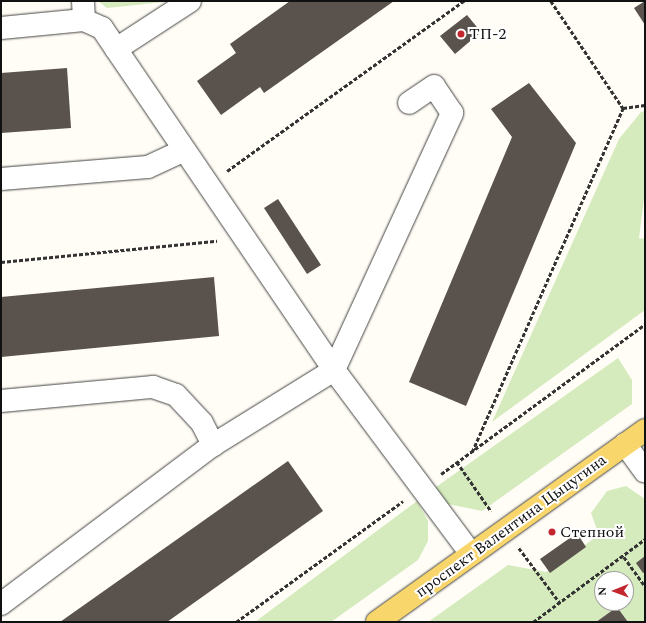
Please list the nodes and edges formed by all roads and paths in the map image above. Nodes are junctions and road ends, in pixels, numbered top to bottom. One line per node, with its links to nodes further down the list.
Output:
1 (190, 1): 6 (lane)
2 (464, 1): 12 (path)
3 (551, 1): 9 (path)
4 (83, 10): 5 (lane); 6 (lane)
5 (1, 28)
6 (116, 49): 10 (lane)
7 (409, 103): 15 (lane)
8 (645, 105): 9 (path)
9 (623, 108): 20 (path)
10 (182, 151): 11 (lane); 12 (lane)
11 (1, 179)
12 (209, 184): 13 (lane)
13 (248, 240): 14 (path); 15 (lane)
14 (1, 262)
15 (334, 370): 19 (lane); 23 (lane)
16 (1, 400): 19 (lane)
17 (645, 430): 18 (main road, проспект Валентина Цыцугина)
18 (625, 444): 21 (lane); 23 (main road, проспект Валентина Цыцугина)
19 (213, 445): 26 (lane)
20 (472, 452)
21 (645, 472)
22 (645, 540): 24 (path)
23 (471, 554): 27 (main road, проспект Валентина Цыцугина)
24 (624, 556): 25 (path); 28 (path)
25 (645, 586)
26 (1, 604)
27 (377, 622)
28 (533, 622)

